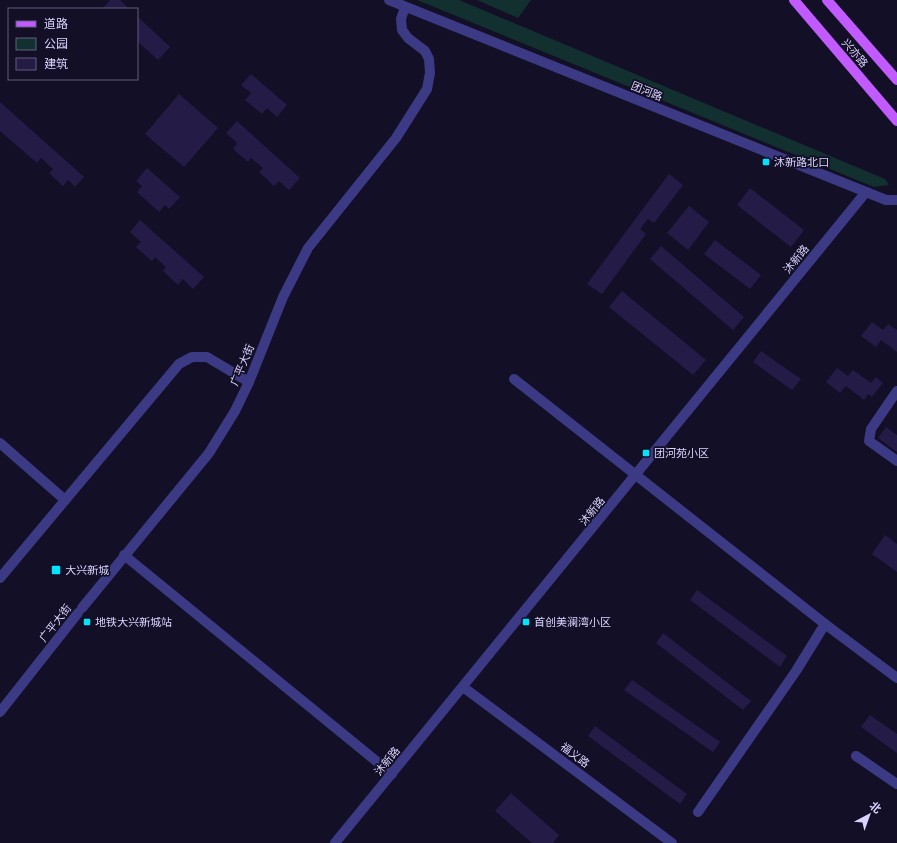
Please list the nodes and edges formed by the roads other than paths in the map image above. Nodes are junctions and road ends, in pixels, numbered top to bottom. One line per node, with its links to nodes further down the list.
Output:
1 (389, 0): 4 (street, 团河路)
2 (794, 0): 8 (main road, 兴亦路)
3 (827, 0): 5 (main road, 兴亦路)
4 (405, 7): 9 (street, 团河路); 12 (street, 广平大街)
5 (882, 62): 6 (main road); 7 (main road, 兴亦路)
6 (897, 73)
7 (897, 80)
8 (897, 121)
9 (866, 192): 10 (street, 团河路); 16 (street, 沐新路)
10 (897, 200)
11 (514, 379): 16 (street)
12 (249, 382): 17 (street); 18 (street, 广平大街)
13 (897, 391): 15 (street)
14 (0, 443): 17 (street)
15 (897, 461)
16 (636, 476): 20 (street); 22 (street, 沐新路)
17 (65, 500): 19 (street)
18 (124, 555): 23 (street, 广平大街); 25 (street)
19 (0, 578)
20 (825, 624): 21 (street); 27 (street)
21 (897, 678)
22 (463, 687): 25 (street, 沐新路); 29 (street, 福义路)
23 (0, 712)
24 (856, 756): 26 (street)
25 (392, 774): 28 (street, 沐新路)
26 (897, 784)
27 (698, 812)
28 (335, 843)
29 (672, 843)

